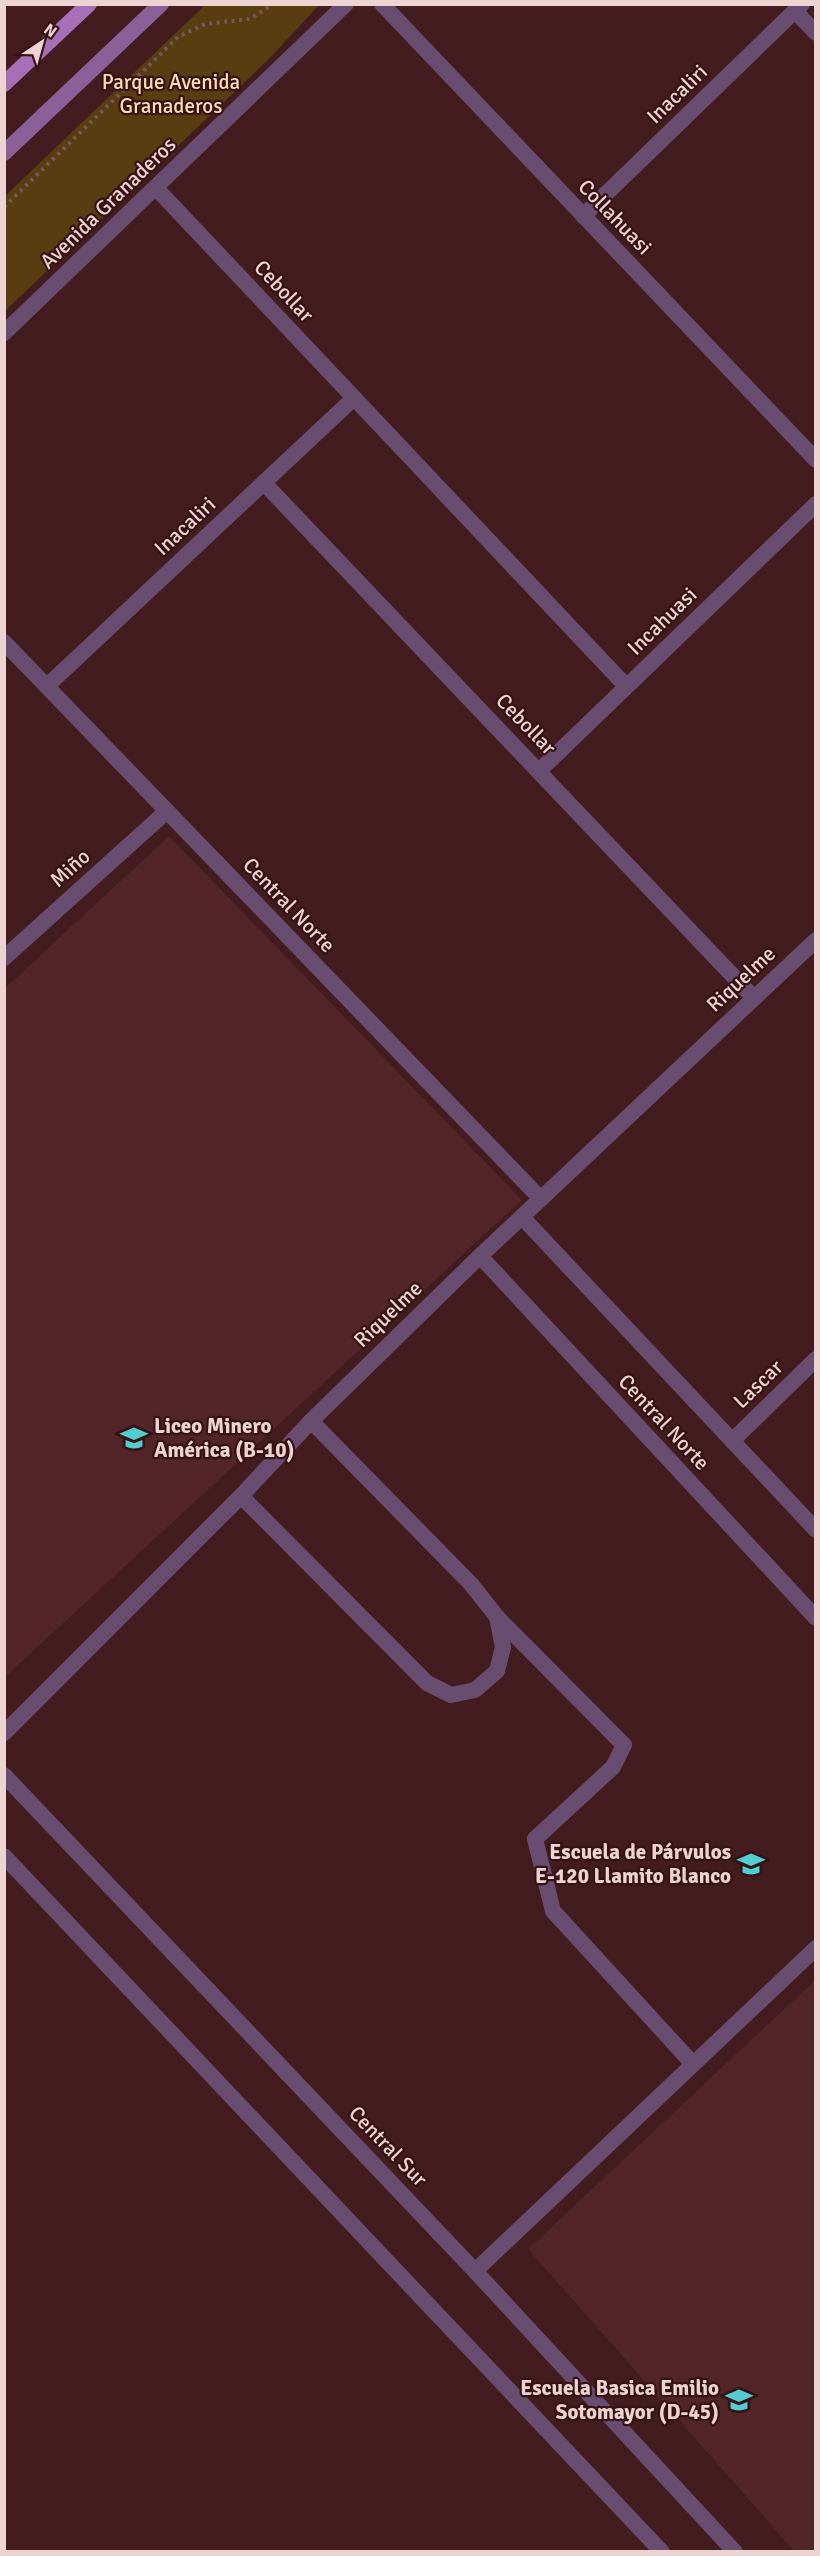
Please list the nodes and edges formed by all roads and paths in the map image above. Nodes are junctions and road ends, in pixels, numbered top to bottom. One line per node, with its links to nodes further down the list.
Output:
1 (89, 4): 8 (main road)
2 (161, 4): 9 (main road)
3 (273, 4): 11 (path)
4 (346, 4): 10 (street, Avenida Granaderos)
5 (382, 4): 12 (street, Collahuasi)
6 (798, 8): 7 (street); 12 (street, Inacaliri)
7 (816, 33)
8 (4, 84)
9 (4, 153)
10 (156, 188): 13 (street, Avenida Granaderos); 14 (street, Cebollar)
11 (4, 207)
12 (583, 216): 15 (street, Collahuasi)
13 (4, 333)
14 (354, 398): 16 (street, Inacaliri); 20 (street, Cebollar)
15 (816, 460)
16 (264, 483): 19 (street, Inacaliri); 21 (street, Cebollar)
17 (816, 504): 20 (street, Incahuasi)
18 (4, 642): 19 (street, Central Norte)
19 (47, 686): 22 (street, Central Norte)
20 (626, 686): 21 (street, Incahuasi)
21 (539, 771): 25 (street, Cebollar)
22 (166, 811): 24 (street, Miño); 26 (street, Central Norte)
23 (816, 940): 25 (street, Riquelme)
24 (4, 958)
25 (754, 998): 26 (street, Riquelme)
26 (541, 1199): 27 (street, Riquelme)
27 (522, 1217): 28 (street, Riquelme); 31 (street, Central Norte)
28 (480, 1256): 30 (street, Riquelme); 35 (street, Central Norte)
29 (816, 1359): 31 (street, Lascar)
30 (311, 1421): 32 (street, Riquelme); 34 (street)
31 (732, 1441): 33 (street, Central Norte)
32 (241, 1496): 34 (street); 36 (street, Riquelme)
33 (816, 1530)
34 (497, 1617): 40 (street)
35 (816, 1618)
36 (4, 1733)
37 (4, 1775): 41 (street, Central Sur)
38 (4, 1856): 42 (street)
39 (816, 1948): 40 (street)
40 (693, 2064): 41 (street)
41 (475, 2271): 43 (street, Central Sur)
42 (662, 2552)
43 (735, 2552)

